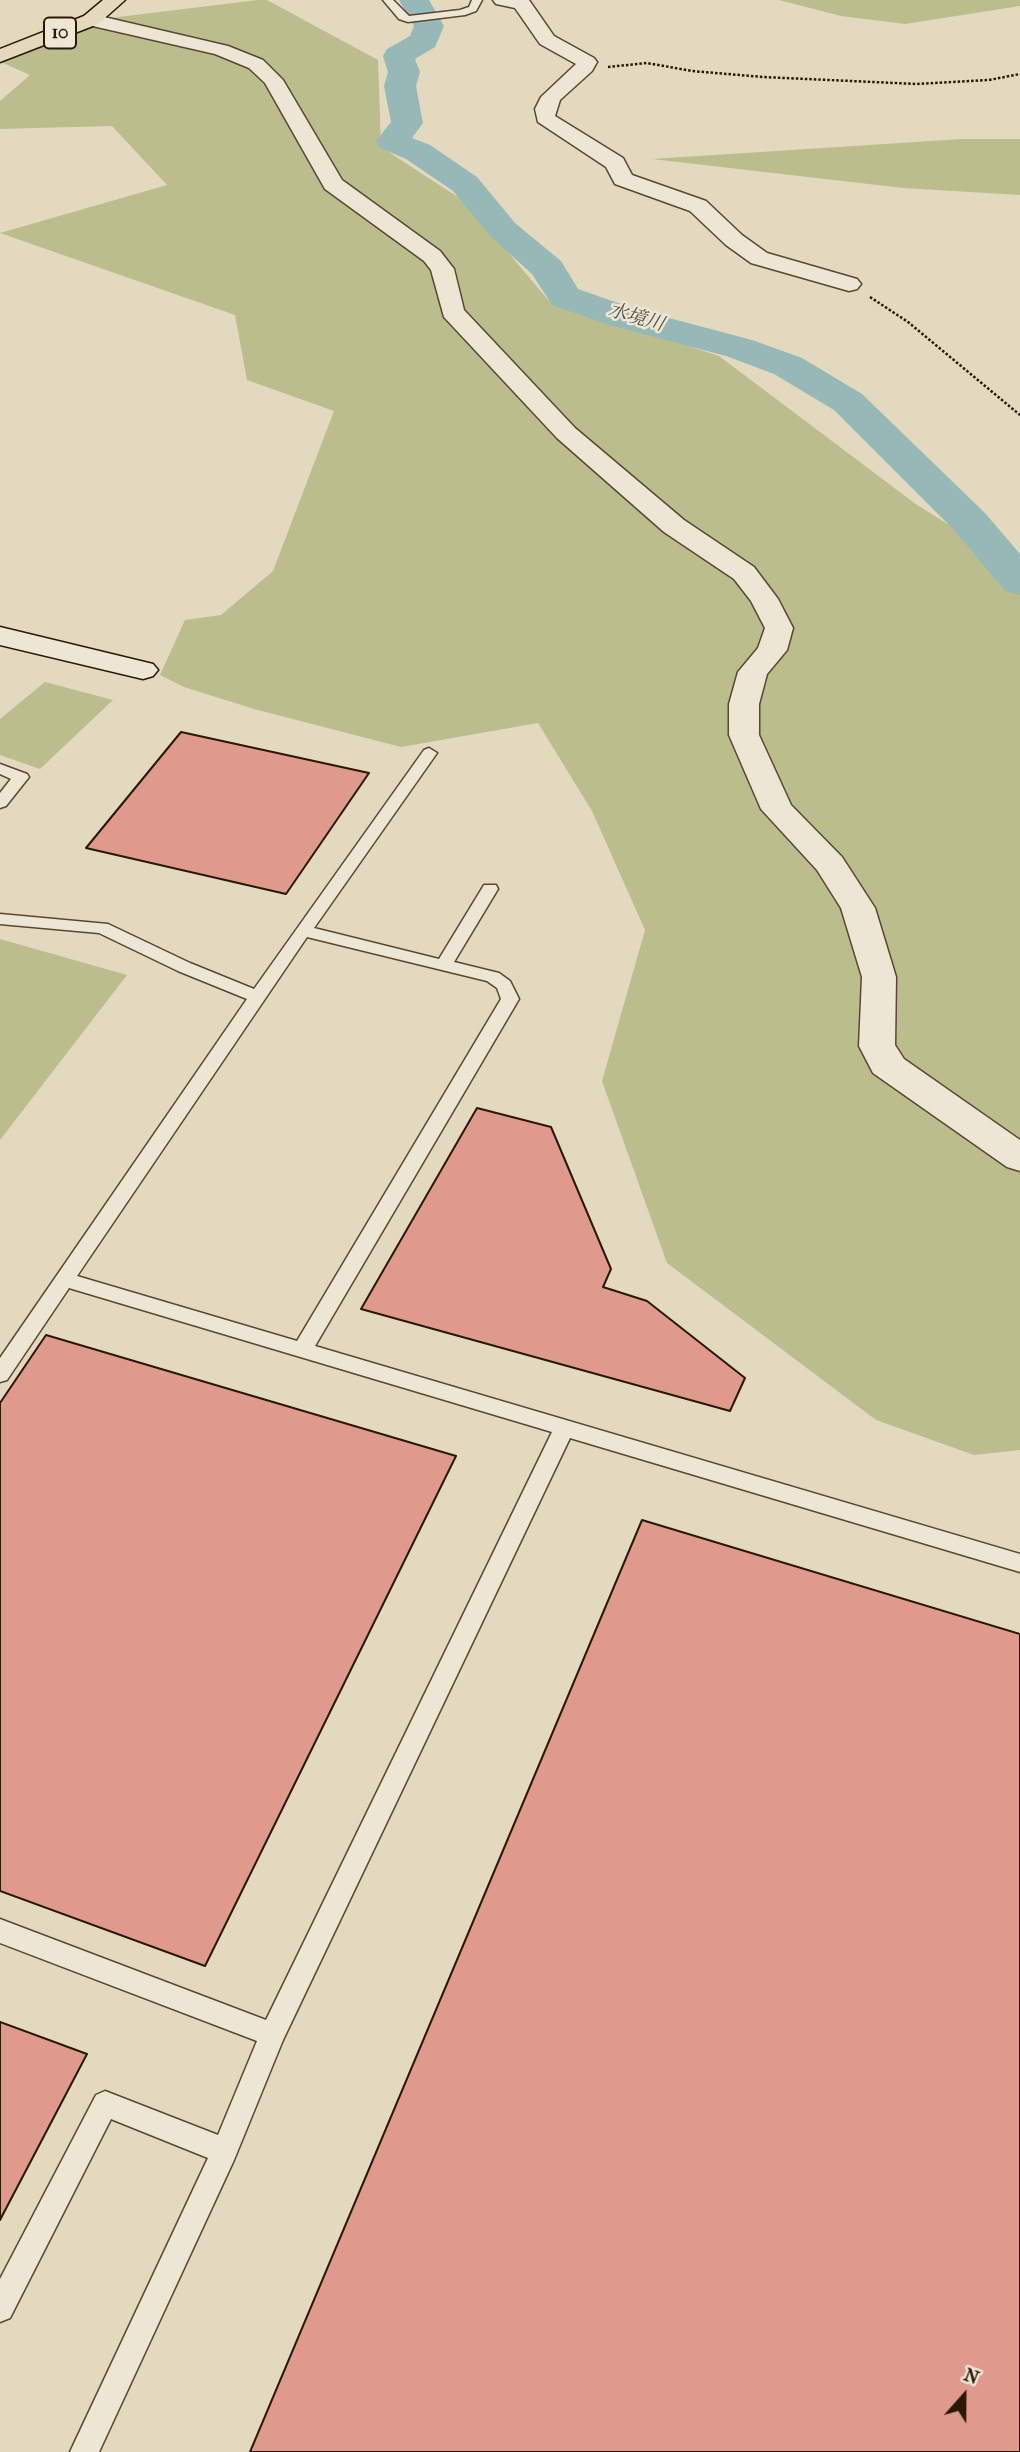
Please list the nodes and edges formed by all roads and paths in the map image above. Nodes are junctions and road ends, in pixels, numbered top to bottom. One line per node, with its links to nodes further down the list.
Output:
1 (115, 0): 5 (main road, 10)
2 (388, 0): 3 (lane)
3 (477, 0)
4 (503, 0): 7 (street)
5 (90, 20): 6 (main road, 10); 21 (street)
6 (0, 56)
7 (587, 62): 8 (path); 9 (street)
8 (1020, 74)
9 (849, 284): 10 (path)
10 (1020, 415)
11 (0, 636): 12 (street)
12 (143, 670)
13 (429, 754): 18 (lane)
14 (0, 769): 15 (lane)
15 (0, 803)
16 (490, 889): 19 (lane)
17 (0, 919): 20 (lane)
18 (303, 931): 19 (lane); 20 (lane)
19 (444, 965): 23 (lane)
20 (258, 997): 22 (lane)
21 (1020, 1158)
22 (65, 1280): 23 (lane); 24 (lane)
23 (303, 1349): 25 (lane)
24 (0, 1374)
25 (565, 1427): 26 (lane); 28 (lane)
26 (1020, 1563)
27 (0, 1931): 28 (lane)
28 (272, 2035): 29 (lane)
29 (225, 2151): 30 (lane); 31 (lane)
30 (0, 2308)
31 (84, 2452)

